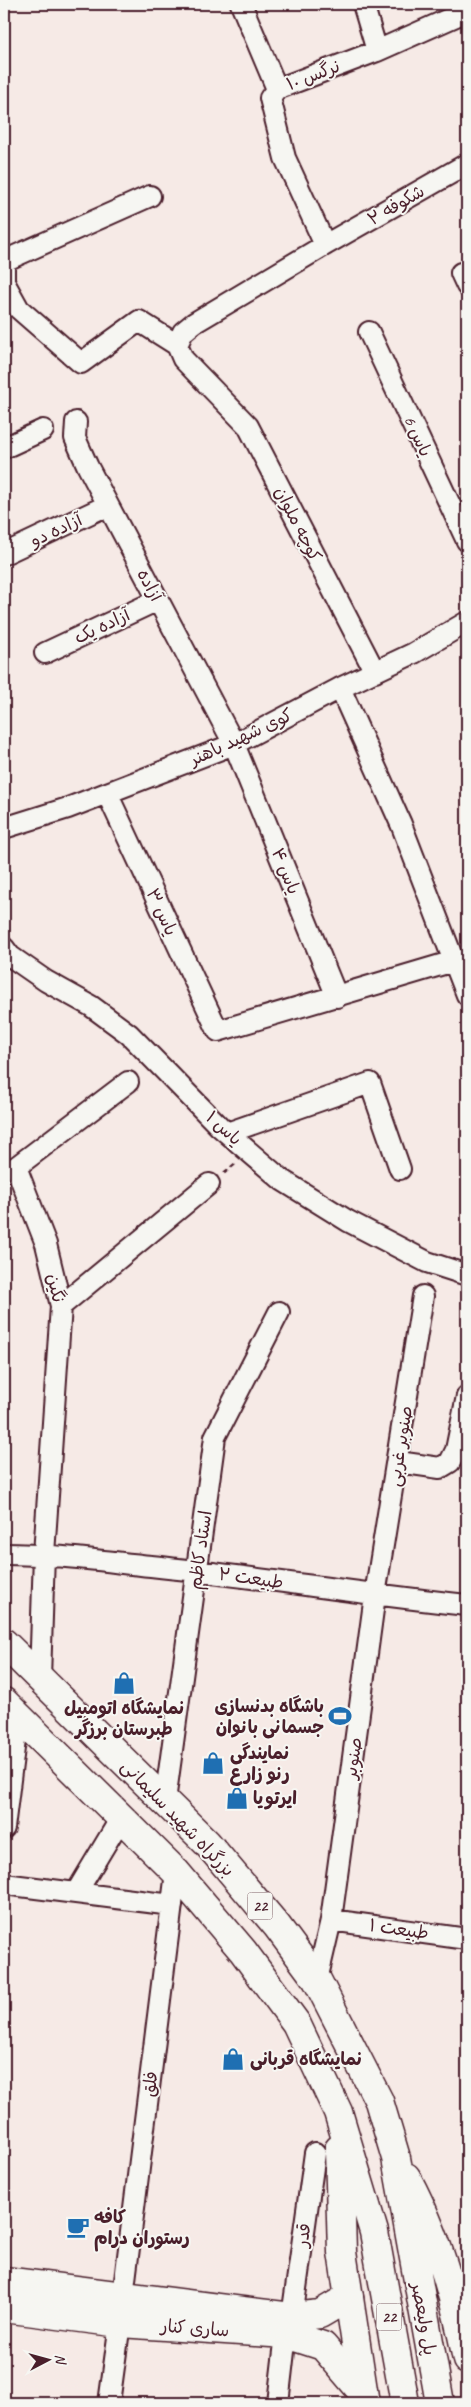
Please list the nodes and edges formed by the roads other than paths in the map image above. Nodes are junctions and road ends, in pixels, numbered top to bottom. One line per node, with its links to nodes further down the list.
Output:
1 (241, 4): 5 (street)
2 (363, 4): 4 (street)
3 (467, 11): 4 (street, نرگس ۱۰)
4 (377, 51): 5 (street, نرگس ۱۰)
5 (278, 89): 8 (street, نرگس ۱۰)
6 (467, 164): 8 (street, شکوفه ۲)
7 (150, 196): 9 (street)
8 (325, 245): 12 (street, شکوفه ۲)
9 (4, 261)
10 (4, 266): 12 (street)
11 (369, 332): 17 (street, یاس 6)
12 (177, 345): 22 (street, کوچه ملوان)
13 (76, 422): 16 (street, آزاده)
14 (43, 430): 15 (street)
15 (4, 448)
16 (108, 505): 18 (street, آزاده دو); 19 (street, آزاده)
17 (467, 540)
18 (4, 554)
19 (158, 600): 21 (street, آزاده یک); 24 (street, آزاده)
20 (467, 622): 22 (street, کوی شهید باهنر)
21 (45, 653)
22 (375, 672): 23 (street, کوی شهید باهنر)
23 (340, 688): 24 (street, کوی شهید باهنر); 28 (street)
24 (234, 744): 25 (street, کوی شهید باهنر); 30 (street, یاس ۴)
25 (107, 793): 26 (street, کوی شهید باهنر); 30 (street, یاس ۳)
26 (4, 828)
27 (4, 948): 32 (street, یاس ۱)
28 (454, 961): 29 (street); 30 (street)
29 (467, 995)
30 (337, 997)
31 (128, 1082): 37 (street, نگین)
32 (227, 1133): 33 (street); 35 (street, یاس ۱)
33 (400, 1169)
34 (209, 1184): 37 (street)
35 (467, 1275)
36 (423, 1296): 40 (street, صنوبر غربی)
37 (61, 1306): 42 (street, نگین)
38 (279, 1312): 43 (street, استاد کاظم)
39 (467, 1396): 40 (street)
40 (398, 1462): 44 (street, صنوبر غربی)
41 (4, 1554): 42 (street, طبیعت ۲)
42 (44, 1554): 43 (street, طبیعت ۲); 47 (street, نگین)
43 (197, 1571): 44 (street, طبیعت ۲); 49 (street, استاد کاظم)
44 (375, 1595): 45 (street, طبیعت ۲); 56 (street, صنوبر)
45 (467, 1605)
46 (4, 1643): 47 (main road, بزرگراه شهید سلیمانی / 22)
47 (40, 1678): 49 (main road, بزرگراه شهید سلیمانی / 22)
48 (11, 1709): 50 (main road, 22); 51 (street)
49 (165, 1802): 58 (main road, بزرگراه شهید سلیمانی / 22)
50 (121, 1818): 52 (main road, 22); 54 (street)
51 (4, 1828)
52 (176, 1872): 55 (street, فلق); 59 (main road, 22)
53 (4, 1884): 54 (street)
54 (76, 1893): 55 (street)
55 (172, 1905): 66 (street, فلق)
56 (331, 1920): 57 (street, طبیعت ۱); 58 (street, صنوبر)
57 (467, 1939)
58 (317, 1980): 61 (main road, بزرگراه شهید سلیمانی / 22)
59 (338, 2112): 64 (main road); 72 (main road, پل ولیعصر / 22)
60 (314, 2153): 67 (street, قدر)
61 (396, 2158): 62 (main road, بزرگراه شهید سلیمانی / 22); 68 (main road)
62 (409, 2235): 73 (main road, پل ولیعصر / 22)
63 (4, 2281): 66 (main road, ساری کنار)
64 (349, 2297): 67 (main road, ساری کنار); 69 (main road)
65 (4, 2308): 66 (main road, ساری کنار)
66 (121, 2310): 67 (main road, ساری کنار); 70 (street, فلق)
67 (289, 2326): 69 (main road, ساری کنار); 71 (street, قدر)
68 (467, 2348)
69 (364, 2398)
70 (109, 2403)
71 (278, 2403)
72 (405, 2403)
73 (440, 2403)

